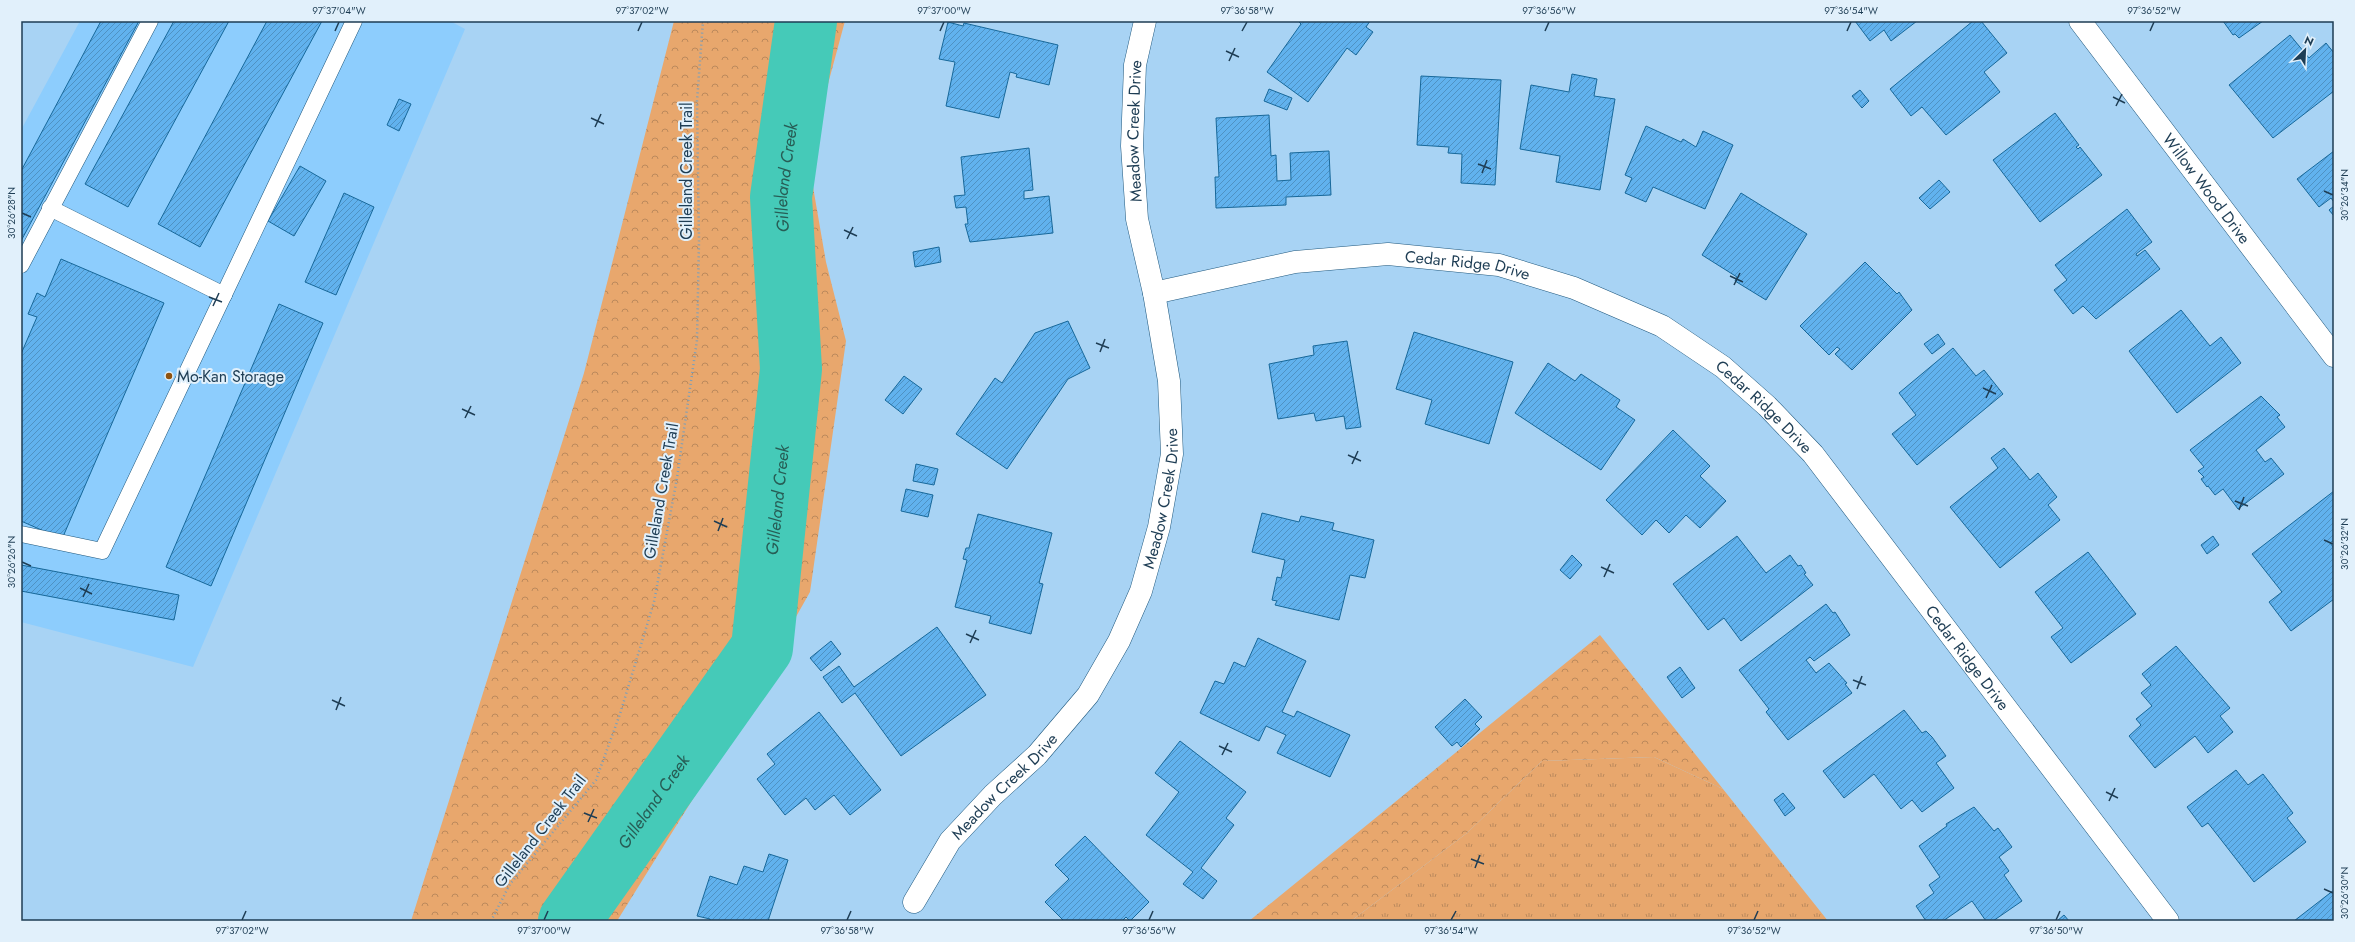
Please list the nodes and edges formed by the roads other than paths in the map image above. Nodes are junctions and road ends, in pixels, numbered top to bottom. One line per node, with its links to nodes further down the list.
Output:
1 (150, 21): 5 (lane)
2 (354, 21): 8 (lane)
3 (1145, 21): 7 (street, Meadow Creek Drive)
4 (2080, 21): 9 (street, Willow Wood Drive)
5 (50, 208): 6 (lane); 8 (lane)
6 (21, 264)
7 (1154, 293): 11 (street, Meadow Creek Drive); 12 (street, Cedar Ridge Drive)
8 (224, 295): 10 (lane)
9 (2334, 356)
10 (21, 534)
11 (914, 902)
12 (2168, 921)

